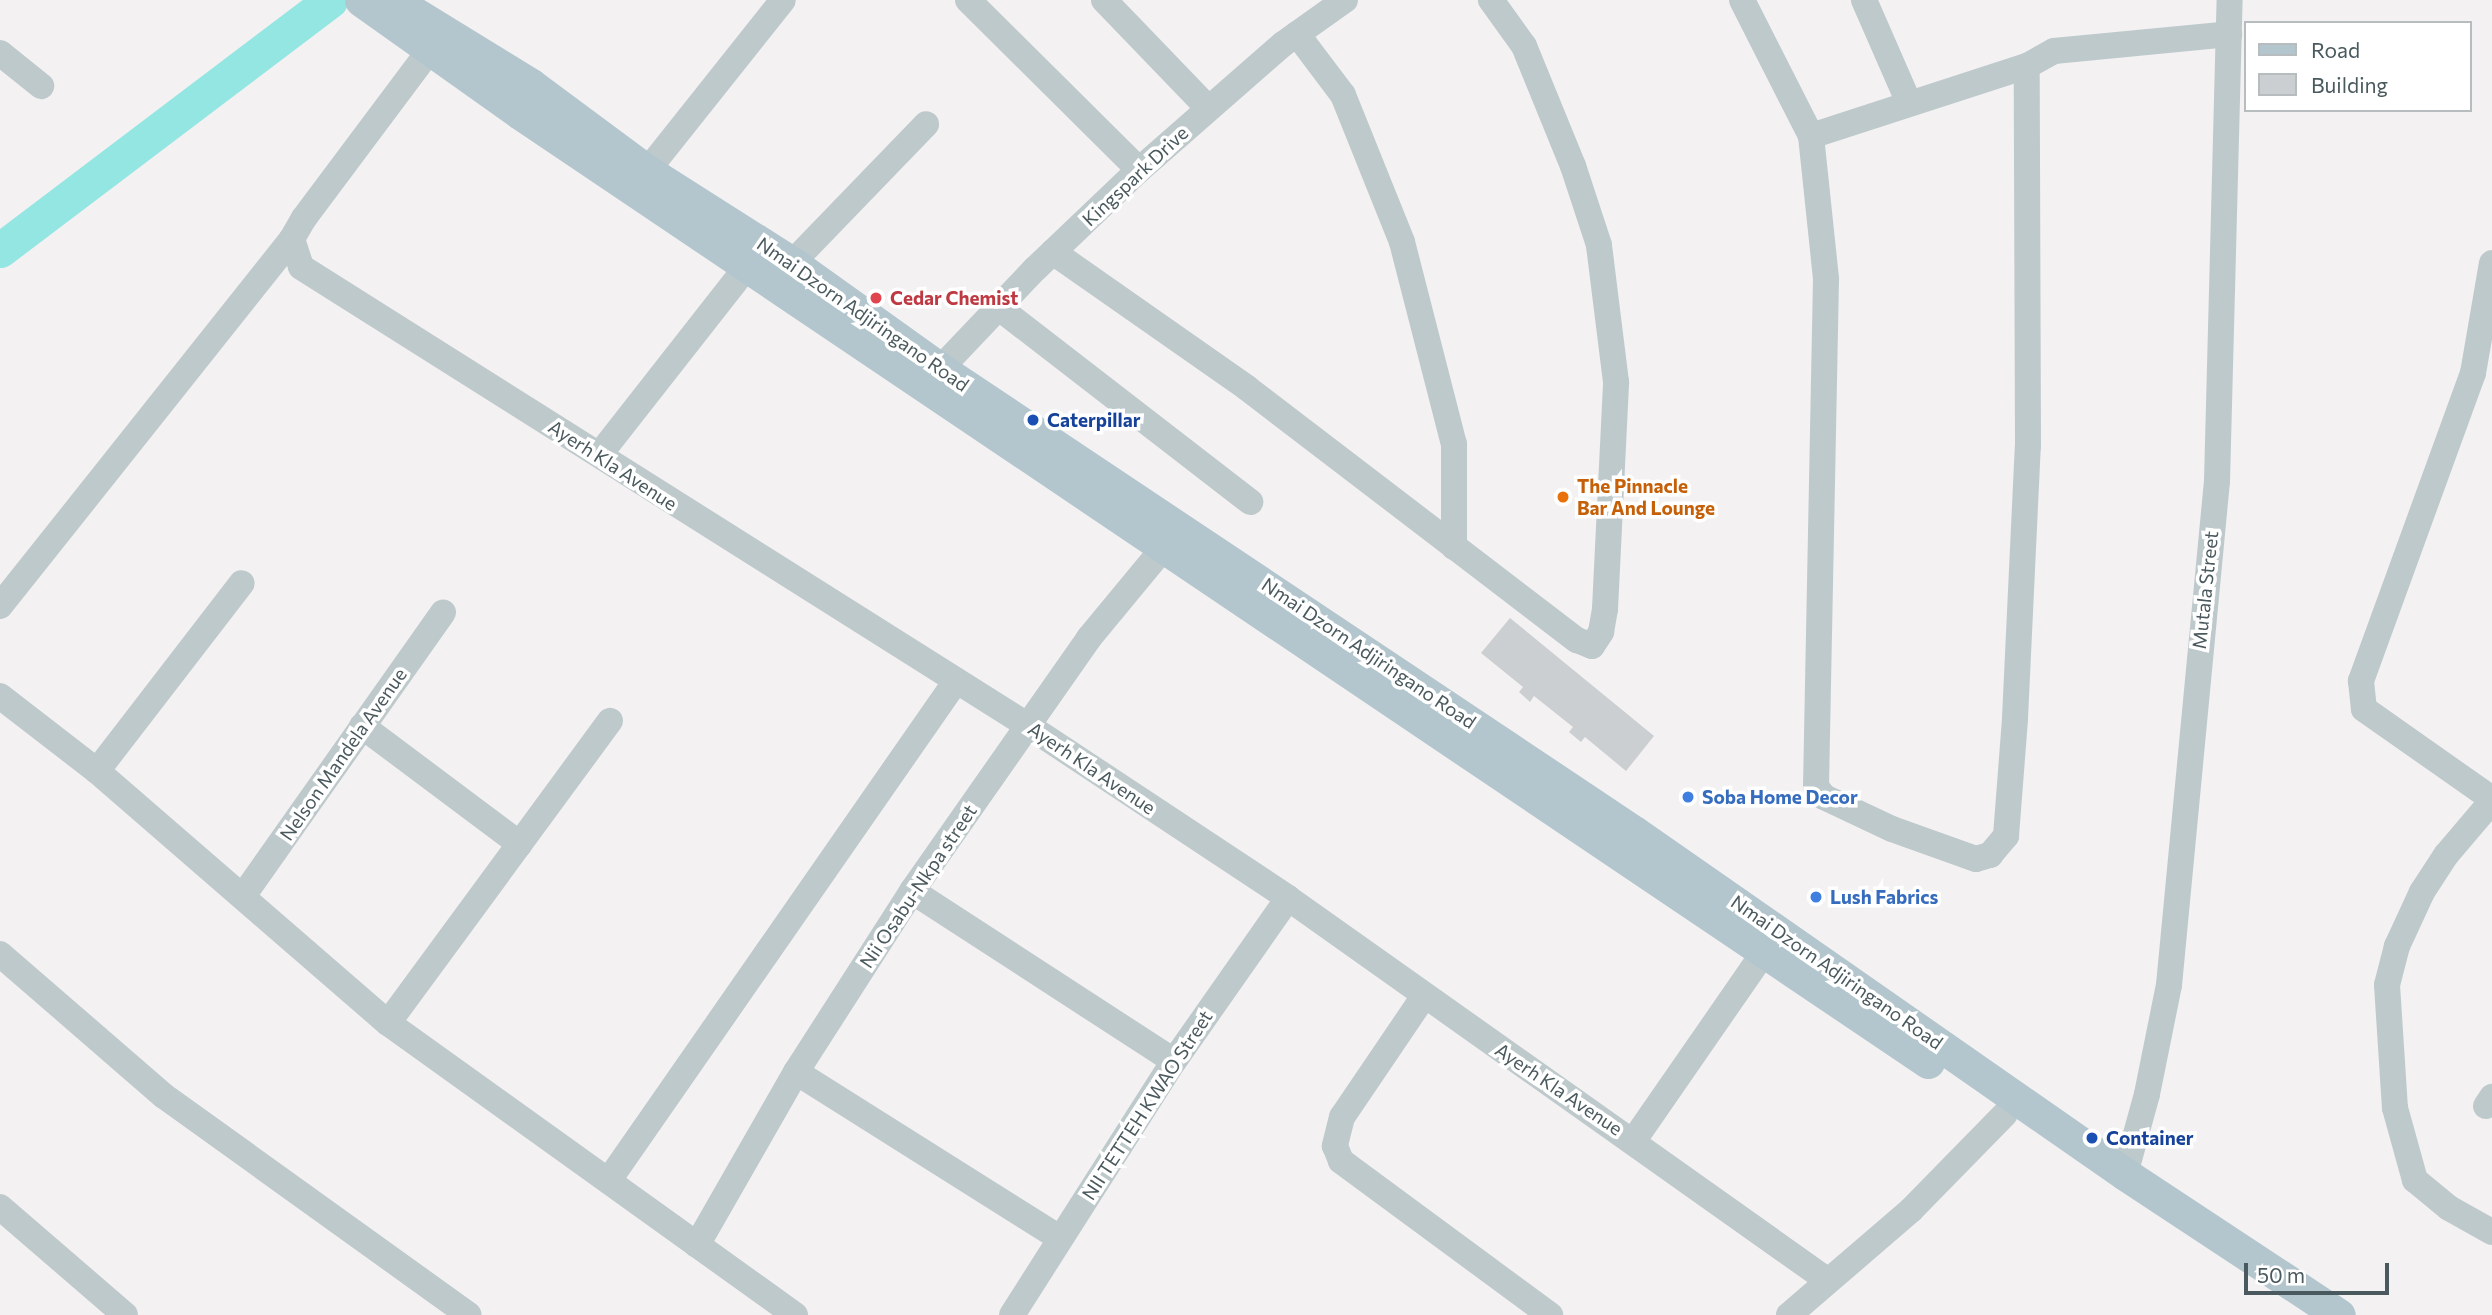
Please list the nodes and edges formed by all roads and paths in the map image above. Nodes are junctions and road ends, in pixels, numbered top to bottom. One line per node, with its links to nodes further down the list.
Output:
1 (361, 0): 13 (main road, Nmai Dzorn Adjiringano Road)
2 (393, 0): 22 (main road, Nmai Dzorn Adjiringano Road)
3 (783, 0): 22 (street)
4 (968, 0): 21 (street)
5 (1104, 0): 18 (street)
6 (1491, 0): 33 (street)
7 (1742, 0): 20 (street)
8 (1864, 0): 17 (street)
9 (2230, 0): 12 (street, Mutala Street)
10 (1338, 2): 11 (street, Kingspark Drive)
11 (1297, 34): 18 (street, Kingspark Drive); 33 (street)
12 (2229, 34): 15 (street); 57 (street, Mutala Street)
13 (429, 51): 23 (street); 27 (main road, Nmai Dzorn Adjiringano Road)
14 (0, 53): 16 (street)
15 (2027, 65): 17 (street); 20 (street)
16 (41, 86)
17 (1909, 103): 20 (street)
18 (1208, 108): 21 (street, Kingspark Drive)
19 (926, 124): 25 (street)
20 (1811, 136)
21 (1139, 170): 24 (street, Kingspark Drive)
22 (647, 171): 25 (main road, Nmai Dzorn Adjiringano Road)
23 (292, 239): 30 (street, Ayerh Kla Avenue); 35 (street)
24 (1053, 252): 28 (street, Kingspark Drive); 33 (street)
25 (792, 263): 29 (main road, Nmai Dzorn Adjiringano Road)
26 (2492, 263): 43 (street)
27 (748, 265): 30 (street); 32 (main road, Nmai Dzorn Adjiringano Road)
28 (998, 307): 29 (street, Kingspark Drive); 31 (street)
29 (940, 369): 44 (main road, Nmai Dzorn Adjiringano Road)
30 (600, 454): 37 (street, Ayerh Kla Avenue)
31 (1250, 502)
32 (1165, 546): 40 (street, Nii Osabu-Nkpa street); 44 (main road, Nmai Dzorn Adjiringano Road)
33 (1454, 547)
34 (242, 583): 42 (street)
35 (0, 606)
36 (443, 612): 41 (street, Nelson Mandela Avenue)
37 (956, 681): 40 (street, Ayerh Kla Avenue); 58 (street)
38 (0, 696): 42 (street)
39 (610, 721): 45 (street)
40 (1027, 725): 46 (street, Nii Osabu-Nkpa street); 48 (street, Ayerh Kla Avenue)
41 (362, 726): 45 (street); 47 (street, Nelson Mandela Avenue)
42 (97, 771): 47 (street)
43 (2492, 800): 60 (street)
44 (1628, 843): 49 (main road, Nmai Dzorn Adjiringano Road); 57 (main road, Nmai Dzorn Adjiringano Road)
45 (520, 844): 52 (street)
46 (912, 891): 53 (street); 54 (street, Nii Osabu-Nkpa street)
47 (243, 896): 52 (street)
48 (1288, 898): 51 (street, Ayerh Kla Avenue); 53 (street, NII TETTEH KWAO Street)
49 (1764, 952): 55 (main road, Nmai Dzorn Adjiringano Road); 56 (street)
50 (0, 954): 65 (street)
51 (1424, 996): 56 (street, Ayerh Kla Avenue); 68 (street)
52 (388, 1023): 58 (street)
53 (1174, 1062): 61 (street, NII TETTEH KWAO Street)
54 (796, 1072): 61 (street); 62 (street, Nii Osabu-Nkpa street)
55 (2005, 1114): 63 (street); 70 (main road, Nmai Dzorn Adjiringano Road)
56 (1634, 1140): 63 (street, Ayerh Kla Avenue)
57 (2124, 1174): 71 (main road, Nmai Dzorn Adjiringano Road)
58 (609, 1180): 62 (street)
59 (0, 1207): 64 (street)
60 (2492, 1232)
61 (1060, 1238): 67 (street, NII TETTEH KWAO Street)
62 (697, 1245): 66 (street)
63 (1827, 1280): 69 (street)
64 (125, 1315)
65 (469, 1315)
66 (795, 1315)
67 (1012, 1315)
68 (1550, 1315)
69 (1789, 1315)
70 (2301, 1315)
71 (2339, 1315)

